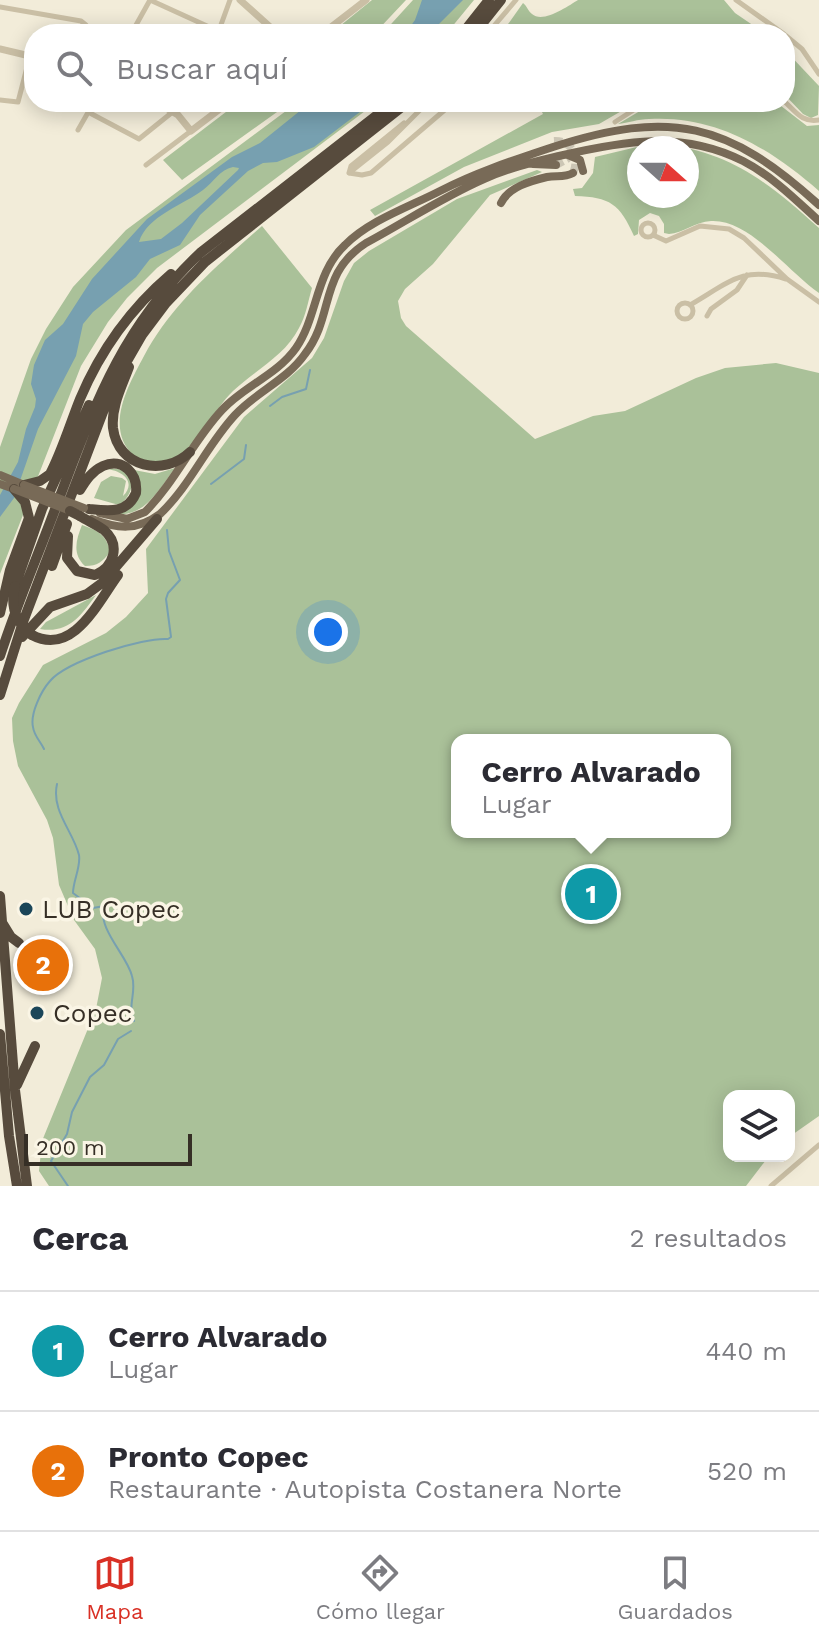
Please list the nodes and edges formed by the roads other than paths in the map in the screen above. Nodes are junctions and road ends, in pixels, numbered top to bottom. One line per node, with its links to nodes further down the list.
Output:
1 (150, 0): 11 (street); 12 (street)
2 (230, 0): 13 (street)
3 (366, 0): 15 (street)
4 (489, 0): 16 (highway)
5 (501, 0): 17 (highway)
6 (516, 0): 18 (street)
7 (736, 0): 19 (street)
8 (244, 2): 14 (street)
9 (0, 7): 10 (street)
10 (85, 24)
11 (137, 24)
12 (201, 24)
13 (221, 24)
14 (267, 24)
15 (335, 24)
16 (470, 24)
17 (482, 24)
18 (496, 24)
19 (770, 24)
20 (795, 44): 23 (street)
21 (0, 50): 22 (street)
22 (24, 55)
23 (819, 74)
24 (24, 83): 25 (street)
25 (0, 100)
26 (88, 112): 27 (street); 37 (street)
27 (174, 112): 38 (street)
28 (216, 112): 38 (street)
29 (381, 112): 50 (highway)
30 (395, 112): 57 (highway)
31 (416, 112): 32 (street)
32 (442, 112)
33 (630, 112): 36 (street)
34 (795, 112): 35 (street)
35 (819, 120)
36 (615, 122)
37 (78, 130)
38 (191, 131): 43 (street)
39 (554, 141): 42 (main road)
40 (591, 149): 41 (main road); 41 (main road); 48 (main road)
41 (567, 154): 42 (main road)
42 (526, 160): 44 (main road); 47 (main road); 59 (main road); 65 (main road)
43 (146, 165)
44 (556, 165)
45 (573, 173): 46 (main road)
46 (501, 203)
47 (819, 205)
48 (819, 221)
49 (653, 235): 52 (street)
50 (200, 253): 55 (highway); 62 (highway)
51 (747, 273): 52 (street); 54 (street); 56 (street)
52 (787, 279): 53 (street)
53 (819, 302)
54 (690, 305)
55 (148, 309): 67 (highway, bridge); 71 (highway)
56 (707, 316)
57 (142, 335): 58 (highway); 59 (highway)
58 (119, 375): 63 (highway); 69 (highway)
59 (190, 452): 66 (main road)
60 (0, 475): 62 (main road)
61 (0, 484): 62 (main road)
62 (19, 487): 64 (main road, bridge); 68 (highway)
63 (80, 490): 66 (highway); 66 (highway)
64 (50, 499): 66 (main road, bridge); 66 (main road, bridge)
65 (165, 509): 66 (main road); 67 (highway)
66 (79, 513): 66 (highway); 69 (highway)
67 (157, 519): 70 (highway)
68 (0, 613)
69 (23, 622): 70 (highway)
70 (13, 652): 72 (highway)
71 (0, 656)
72 (0, 695)
73 (0, 896): 74 (highway)
74 (2, 922): 75 (highway); 78 (highway)
75 (19, 943)
76 (0, 1034): 80 (highway)
77 (35, 1046): 78 (highway)
78 (15, 1090): 81 (highway)
79 (819, 1145): 82 (street)
80 (17, 1186)
81 (27, 1186)
82 (771, 1186)

